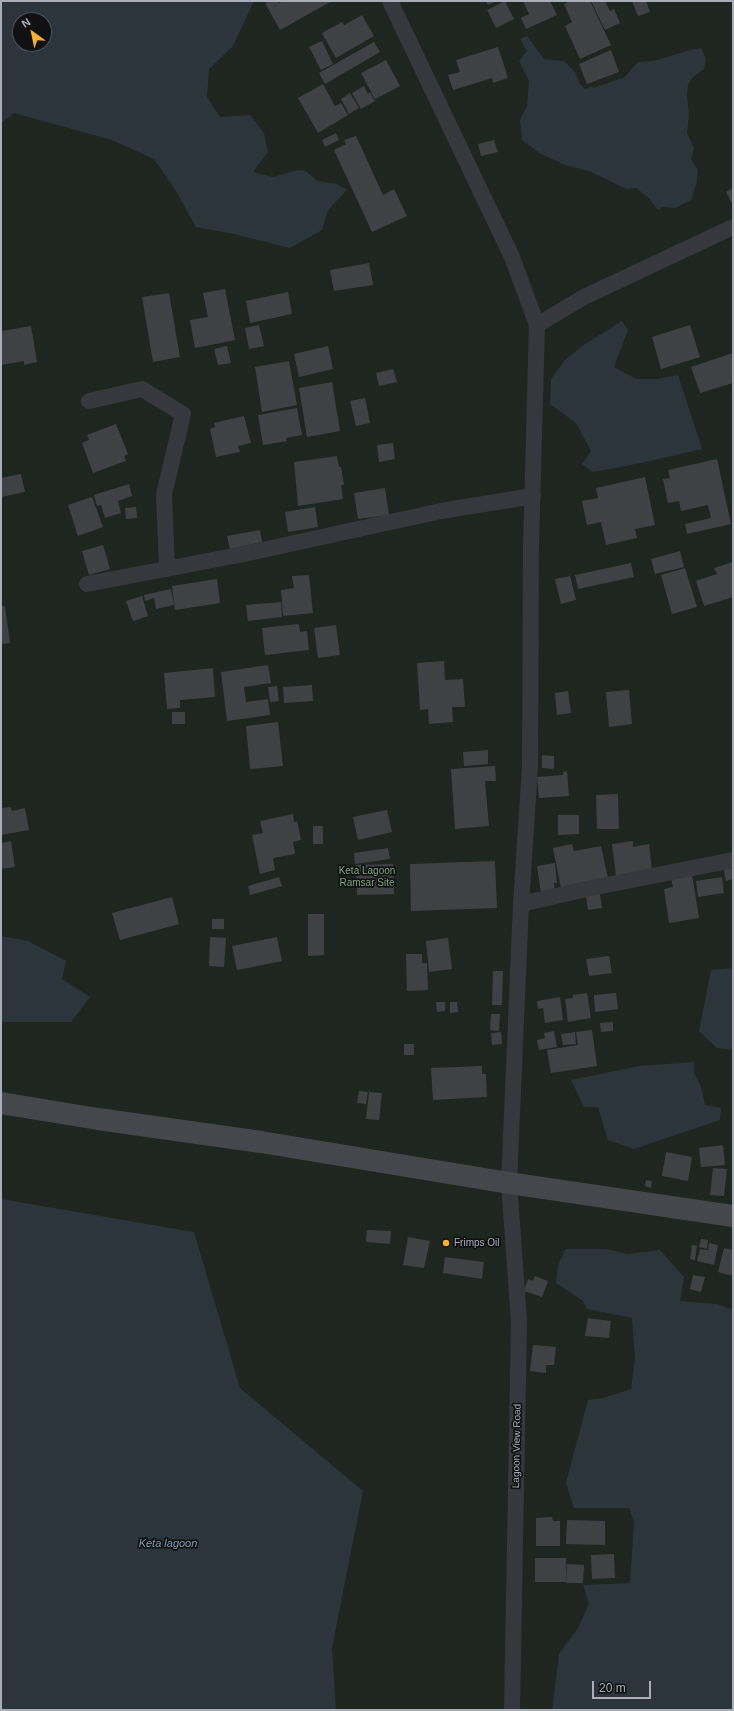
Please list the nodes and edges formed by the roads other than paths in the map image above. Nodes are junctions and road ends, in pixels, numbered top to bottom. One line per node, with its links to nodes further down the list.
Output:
1 (390, 1): 3 (street)
2 (733, 227): 3 (street)
3 (537, 324): 5 (street, Lagoon View Road)
4 (89, 401): 6 (street)
5 (533, 496): 6 (street); 9 (street, Lagoon View Road)
6 (167, 569): 7 (street)
7 (88, 584)
8 (733, 860): 9 (street)
9 (520, 904): 11 (street, Lagoon View Road)
10 (1, 1103): 11 (main road)
11 (509, 1183): 12 (main road); 13 (street, Lagoon View Road)
12 (733, 1216)
13 (512, 1710)

